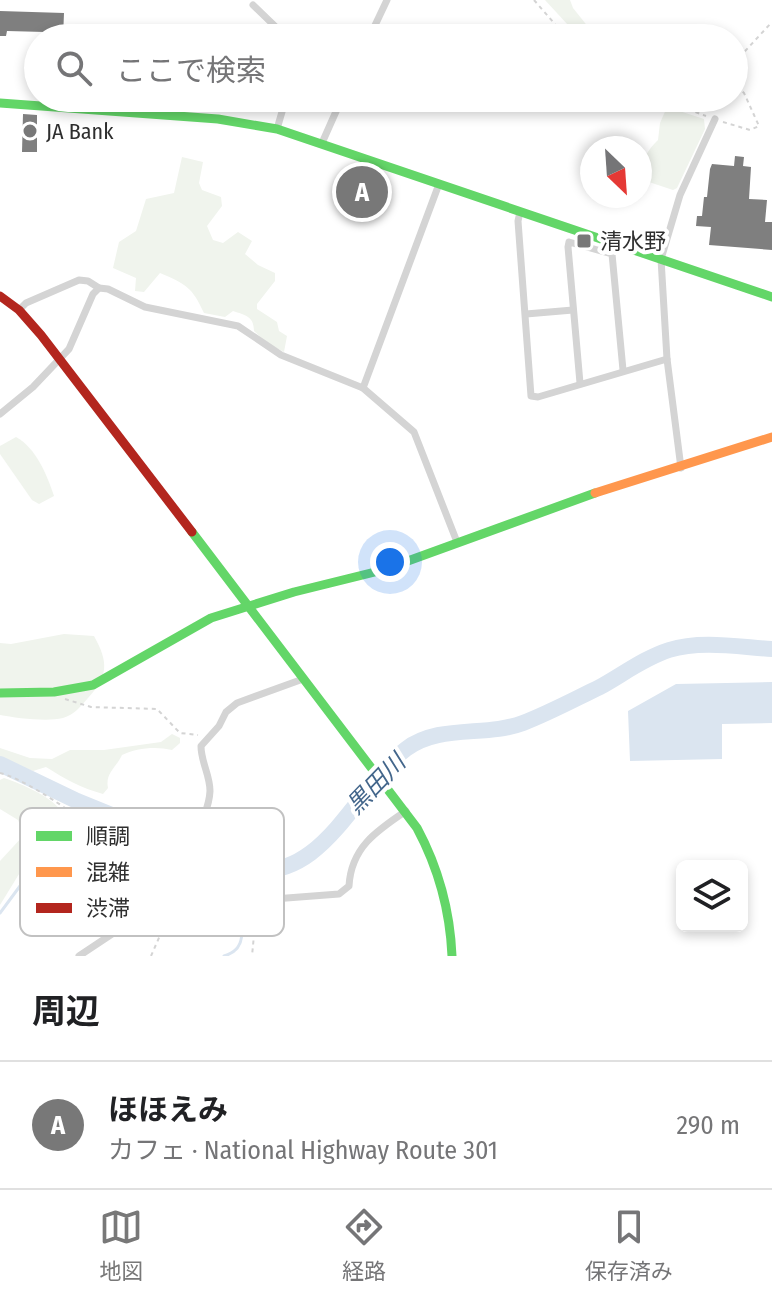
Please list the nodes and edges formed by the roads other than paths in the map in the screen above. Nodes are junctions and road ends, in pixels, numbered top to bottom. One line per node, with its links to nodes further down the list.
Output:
1 (387, 0): 4 (street)
2 (253, 5): 3 (street)
3 (273, 24)
4 (376, 24)
5 (0, 103): 6 (main road)
6 (24, 105)
7 (123, 112): 11 (main road)
8 (282, 112): 11 (street)
9 (336, 112): 12 (street)
10 (715, 119): 15 (street)
11 (277, 129): 12 (main road)
12 (322, 143): 13 (main road)
13 (439, 183): 14 (main road); 26 (street)
14 (520, 212): 15 (main road); 21 (street)
15 (661, 259): 18 (main road); 22 (street)
16 (99, 288): 19 (street); 23 (street); 26 (street)
17 (0, 296): 19 (main road)
18 (772, 297)
19 (19, 310): 23 (main road)
20 (573, 310): 21 (street); 24 (street); 25 (street)
21 (526, 314): 25 (street)
22 (667, 359): 24 (street); 29 (street)
23 (60, 360): 27 (street); 31 (main road)
24 (623, 370): 25 (street)
25 (580, 383)
26 (363, 388): 30 (street)
27 (0, 414)
28 (772, 437): 29 (main road)
29 (681, 468): 30 (main road)
30 (457, 542): 31 (main road)
31 (248, 608): 32 (main road); 33 (main road)
32 (303, 679): 34 (street); 35 (main road)
33 (0, 693)
34 (206, 808)
35 (406, 811): 36 (street); 39 (main road)
36 (284, 898)
37 (109, 936): 38 (street)
38 (79, 956)
39 (452, 956)

